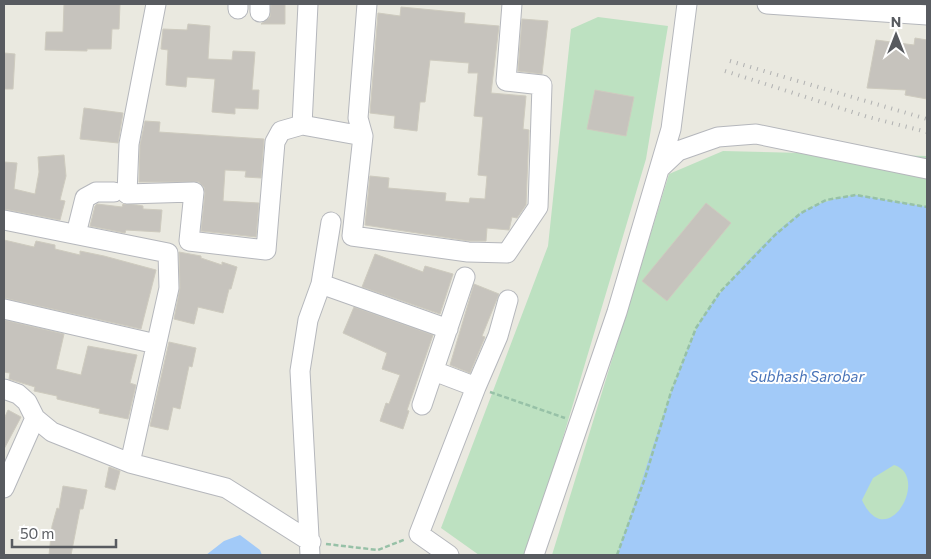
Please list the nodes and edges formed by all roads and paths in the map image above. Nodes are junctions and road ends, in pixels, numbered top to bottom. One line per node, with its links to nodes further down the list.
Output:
1 (156, 4): 9 (street)
2 (308, 4): 9 (street)
3 (366, 4): 10 (street)
4 (512, 4): 10 (street)
5 (687, 4): 11 (street)
6 (767, 4): 7 (street)
7 (831, 6): 8 (street)
8 (927, 15)
9 (302, 125): 10 (street)
10 (363, 136)
11 (660, 168): 12 (street); 29 (street)
12 (927, 169)
13 (114, 192): 17 (street)
14 (927, 207): 36 (path)
15 (4, 220): 17 (street)
16 (331, 222): 19 (street)
17 (76, 234): 23 (street)
18 (465, 277): 22 (street)
19 (321, 284): 22 (street); 33 (street)
20 (508, 300): 25 (street)
21 (4, 309): 23 (street)
22 (448, 329): 24 (street)
23 (156, 344): 30 (street)
24 (434, 371): 25 (street); 27 (street)
25 (476, 387): 29 (path); 32 (street)
26 (4, 389): 28 (street)
27 (422, 405)
28 (35, 418): 30 (street); 31 (street)
29 (580, 424): 35 (street)
30 (130, 463): 33 (street)
31 (4, 488)
32 (419, 534): 33 (path); 34 (street)
33 (310, 548)
34 (449, 555)
35 (534, 555)
36 (617, 555)

